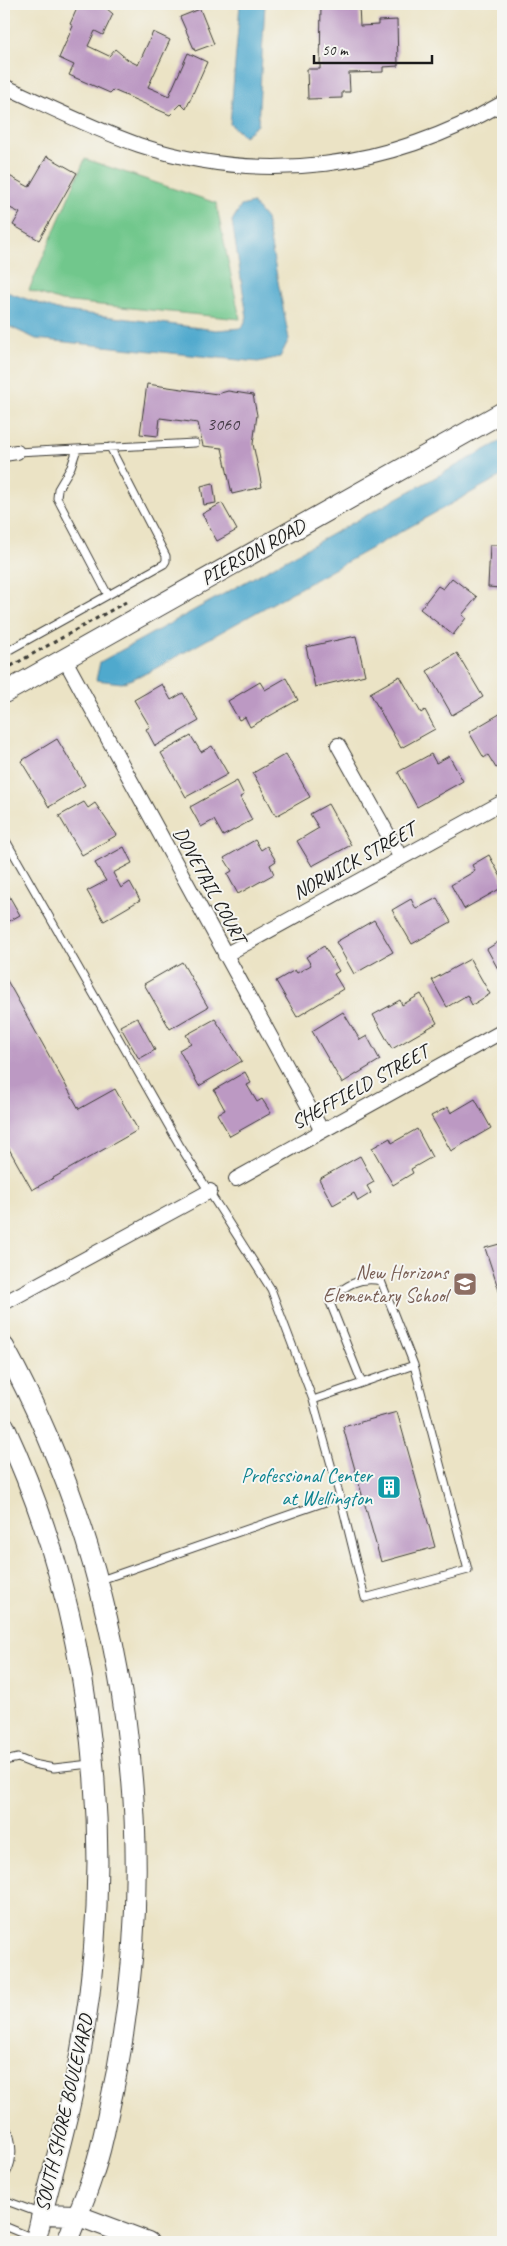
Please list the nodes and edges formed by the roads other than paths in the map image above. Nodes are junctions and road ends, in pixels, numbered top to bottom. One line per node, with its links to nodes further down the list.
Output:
1 (4, 86): 2 (street)
2 (503, 103)
3 (503, 412): 10 (street, PIERSON ROAD)
4 (194, 443): 5 (lane)
5 (110, 447): 6 (lane); 8 (lane)
6 (77, 449): 7 (lane); 8 (lane)
7 (11, 453)
8 (108, 595): 9 (lane)
9 (4, 653)
10 (64, 658): 11 (street, PIERSON ROAD); 16 (street, DOVETAIL COURT)
11 (4, 693)
12 (338, 745): 15 (street)
13 (503, 802): 15 (street, NORWICK STREET)
14 (4, 837): 20 (lane)
15 (401, 858): 16 (street, NORWICK STREET)
16 (225, 955): 18 (street, DOVETAIL COURT)
17 (503, 1031): 18 (street, SHEFFIELD STREET)
18 (322, 1131): 19 (street, SHEFFIELD STREET)
19 (236, 1179)
20 (210, 1191): 21 (street); 25 (lane)
21 (4, 1303)
22 (6, 1352): 28 (street, SOUTH SHORE BOULEVARD)
23 (414, 1365): 24 (lane); 24 (lane); 27 (lane)
24 (362, 1383): 25 (lane)
25 (313, 1400): 27 (lane)
26 (4, 1426): 30 (street, SOUTH SHORE BOULEVARD)
27 (340, 1498): 28 (lane)
28 (98, 1581): 35 (street, SOUTH SHORE BOULEVARD)
29 (4, 1761): 30 (lane)
30 (93, 1764): 34 (street, SOUTH SHORE BOULEVARD)
31 (6, 2134): 32 (street)
32 (4, 2170)
33 (4, 2200): 34 (lane)
34 (42, 2214): 35 (street); 37 (street, SOUTH SHORE BOULEVARD)
35 (76, 2215): 38 (street, SOUTH SHORE BOULEVARD); 39 (street)
36 (4, 2226): 37 (lane)
37 (37, 2241)
38 (67, 2242)
39 (148, 2242)

